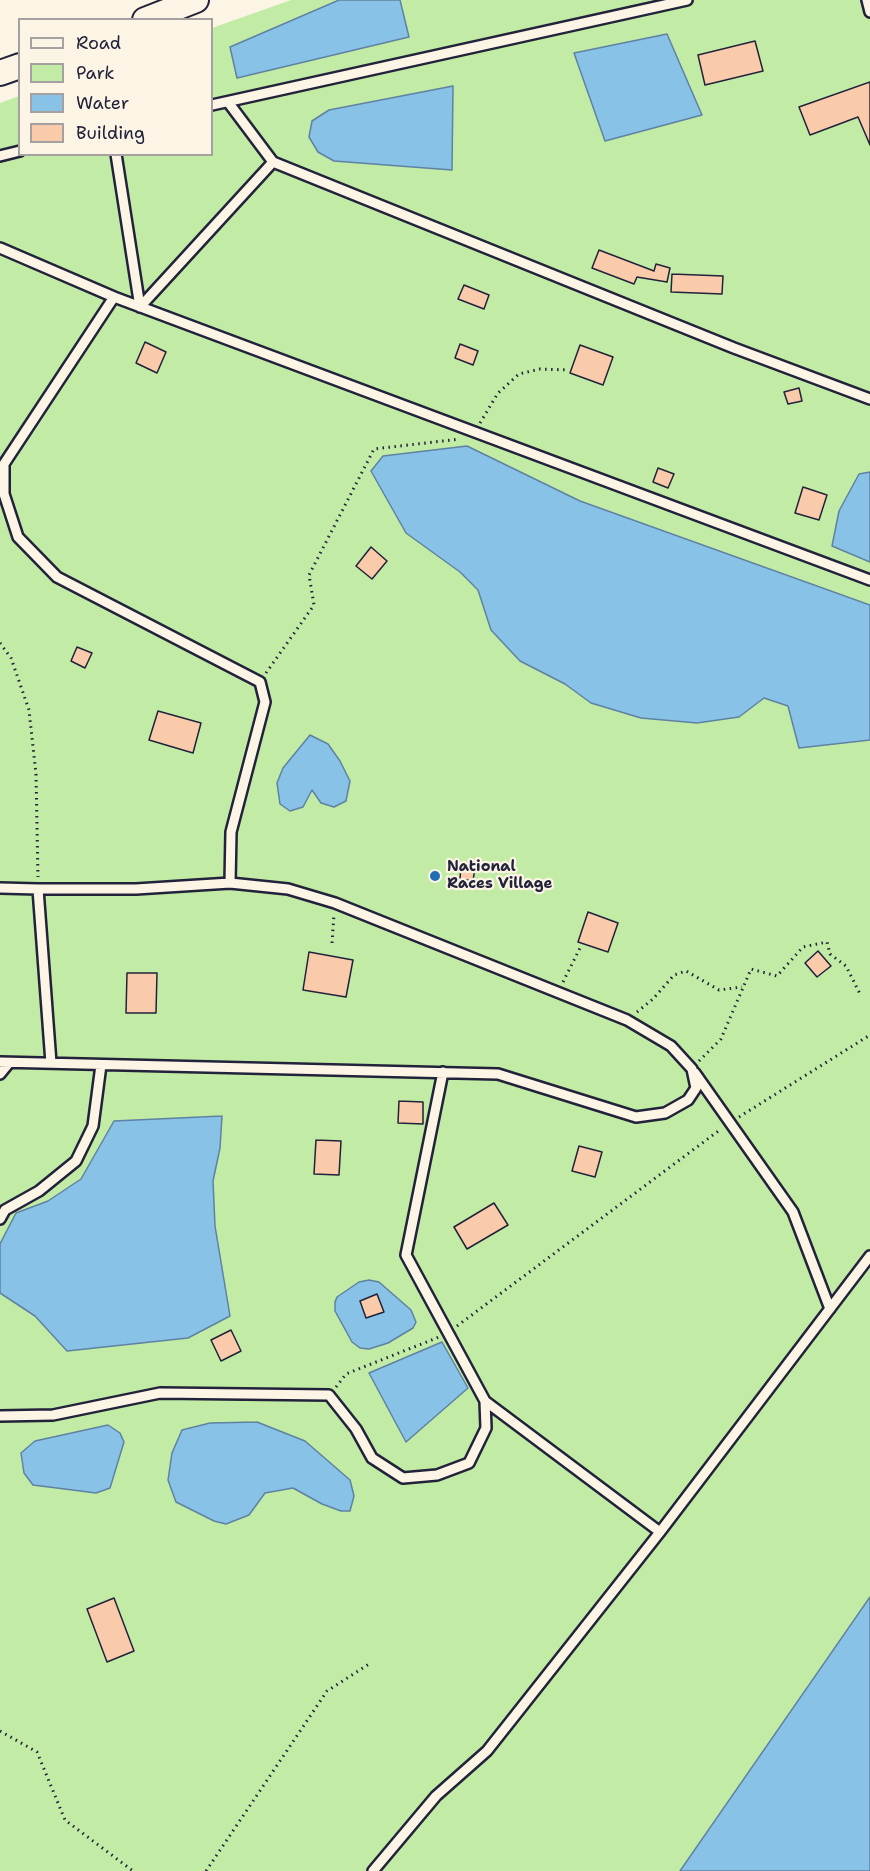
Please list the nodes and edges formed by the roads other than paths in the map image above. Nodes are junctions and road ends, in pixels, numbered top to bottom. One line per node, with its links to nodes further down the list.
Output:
1 (196, 0): 5 (main road)
2 (687, 0): 8 (lane)
3 (867, 0): 4 (lane)
4 (870, 12)
5 (150, 18)
6 (18, 67): 7 (main road)
7 (0, 74)
8 (228, 102): 9 (lane); 13 (lane)
9 (213, 105)
10 (18, 152): 11 (lane)
11 (0, 156)
12 (116, 156): 16 (lane)
13 (273, 162): 16 (lane); 17 (lane)
14 (0, 248): 15 (lane)
15 (114, 297): 16 (lane); 19 (lane)
16 (140, 307): 18 (lane)
17 (870, 399)
18 (870, 580)
19 (230, 883): 21 (lane); 25 (lane)
20 (0, 888): 21 (lane)
21 (38, 889): 23 (lane)
22 (4, 1062): 23 (lane); 27 (lane)
23 (51, 1063): 24 (lane)
24 (101, 1065): 26 (lane); 28 (lane)
25 (692, 1069): 26 (lane); 30 (lane)
26 (443, 1072): 31 (lane)
27 (0, 1074)
28 (0, 1219)
29 (870, 1256): 30 (lane)
30 (830, 1309): 33 (lane)
31 (485, 1401): 32 (lane); 33 (lane)
32 (0, 1416)
33 (660, 1532): 34 (lane)
34 (373, 1871)

